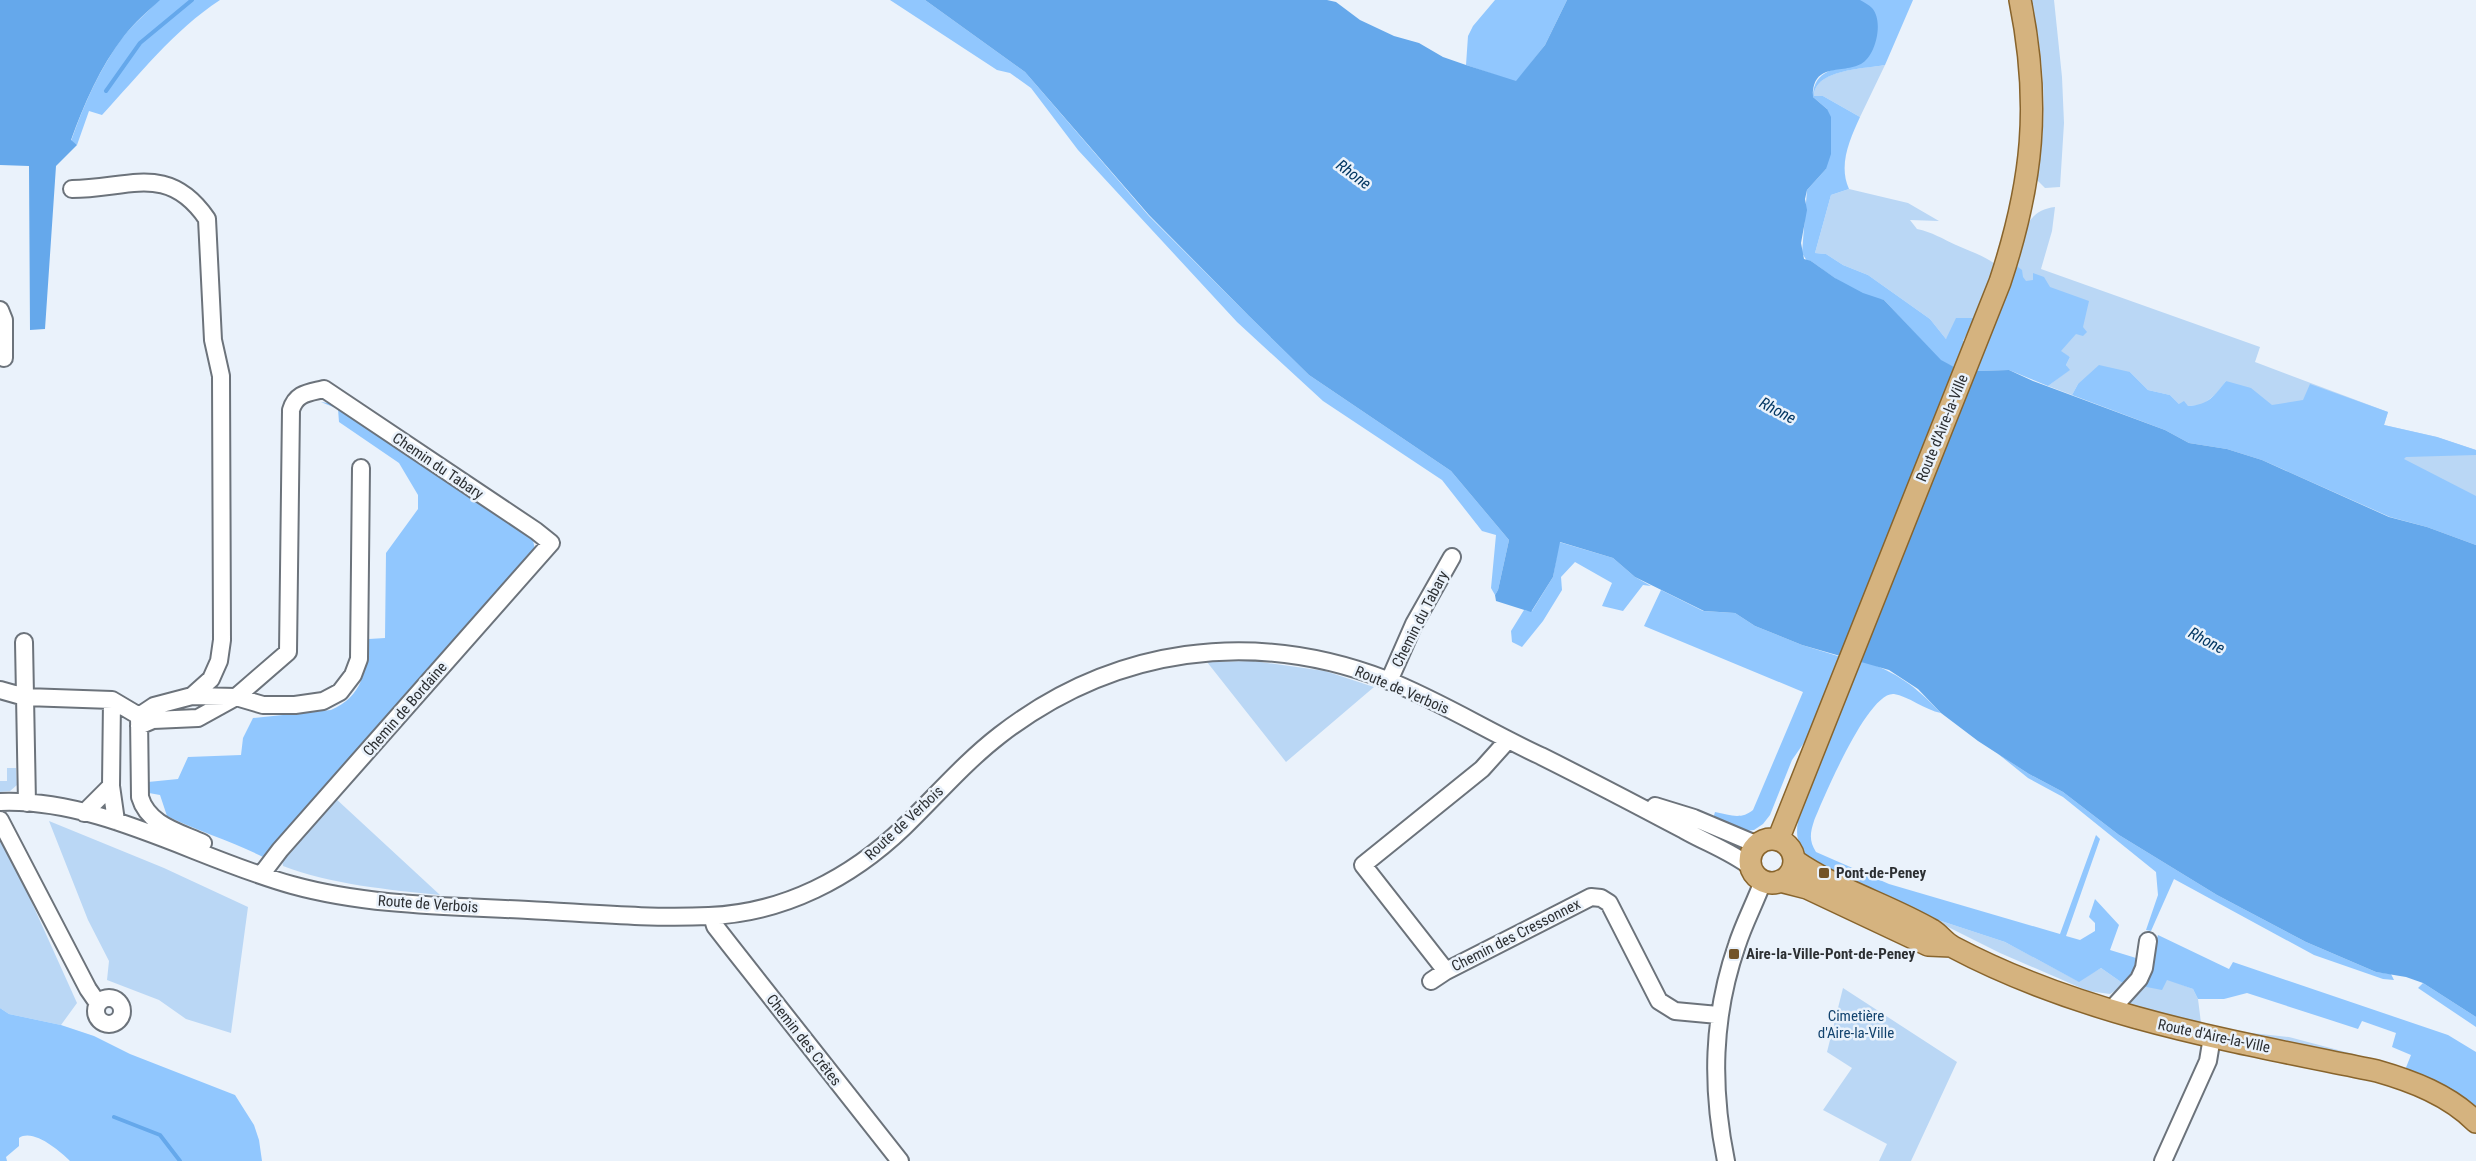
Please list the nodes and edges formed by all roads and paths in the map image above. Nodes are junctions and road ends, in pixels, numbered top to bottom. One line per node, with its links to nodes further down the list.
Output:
1 (2020, 0): 26 (main road, Route d'Aire-la-Ville)
2 (72, 189): 11 (street)
3 (0, 310): 4 (street)
4 (4, 358)
5 (361, 468): 13 (street)
6 (551, 543): 13 (street, Chemin du Tabary); 29 (street, Chemin de Bordaine)
7 (1452, 557): 9 (street, Chemin du Tabary)
8 (24, 642): 12 (street)
9 (1389, 681): 17 (street, Route de Verbois); 31 (street, Route de Verbois)
10 (0, 690): 12 (street)
11 (192, 696): 13 (street); 16 (street)
12 (25, 697): 14 (street); 15 (street); 22 (street)
13 (236, 697): 16 (street)
14 (112, 700): 16 (street); 18 (street)
15 (0, 702)
16 (139, 721): 20 (street)
17 (1508, 740): 19 (street, Route de Verbois); 34 (street)
18 (111, 786): 23 (street); 25 (street)
19 (1623, 796): 26 (street, Route de Verbois); 30 (street, Route de Verbois)
20 (140, 797): 25 (street); 28 (street)
21 (0, 802): 22 (street, Route de Verbois)
22 (27, 803): 23 (street, Route de Verbois)
23 (84, 813): 25 (street, Route de Verbois)
24 (0, 820): 36 (street)
25 (116, 821): 28 (street, Route de Verbois)
26 (1768, 842): 27 (main road); 30 (main road)
27 (1794, 860): 30 (main road); 33 (main road, Route d'Aire-la-Ville)
28 (236, 866): 29 (street, Route de Verbois)
29 (261, 875): 31 (street, Route de Verbois)
30 (1765, 877): 33 (main road, Route d'Aire-la-Ville); 38 (street)
31 (712, 916): 41 (street, Chemin des Crêtes)
32 (2148, 941): 37 (street)
33 (1951, 946): 37 (main road, Route d'Aire-la-Ville)
34 (1446, 971): 35 (street, Chemin des Cressonnex); 38 (street, Chemin des Cressonnex)
35 (1431, 981)
36 (98, 1002)
37 (2110, 1011): 39 (main road, Route d'Aire-la-Ville)
38 (1718, 1015): 42 (street)
39 (2212, 1037): 40 (main road, Route d'Aire-la-Ville); 43 (street)
40 (2476, 1122)
41 (900, 1161)
42 (1726, 1161)
43 (2163, 1161)

